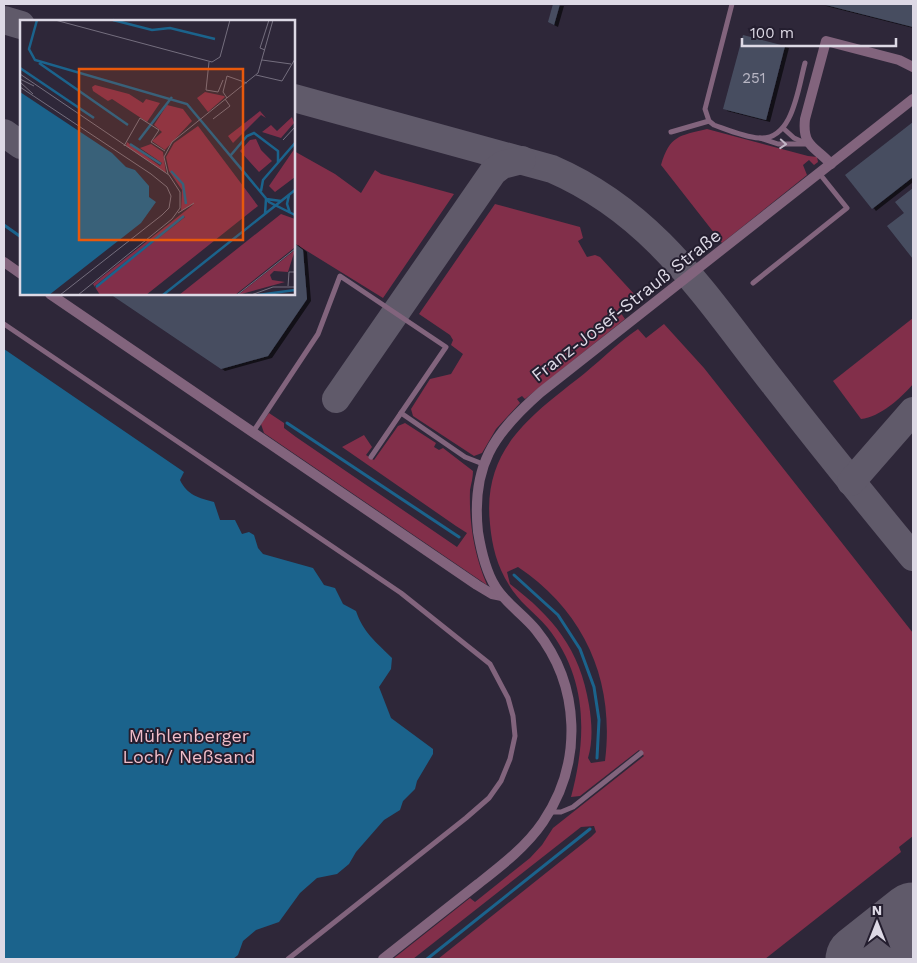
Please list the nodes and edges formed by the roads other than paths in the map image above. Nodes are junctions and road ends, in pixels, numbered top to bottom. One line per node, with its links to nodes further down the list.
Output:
1 (732, 4): 5 (lane)
2 (805, 63): 6 (lane)
3 (913, 67): 9 (street)
4 (913, 99): 10 (street, Franz-Josef-Strauß Straße)
5 (709, 121): 7 (lane); 8 (lane)
6 (783, 128): 8 (lane); 9 (lane)
7 (671, 132)
8 (759, 138): 9 (lane, one-way to 9)
9 (808, 144): 10 (street)
10 (831, 164): 11 (street, Franz-Josef-Strauß Straße)
11 (819, 173): 14 (lane); 20 (street, Franz-Josef-Strauß Straße)
12 (4, 262): 13 (street)
13 (20, 273)
14 (753, 282)
15 (51, 295): 18 (street)
16 (4, 324): 24 (lane)
17 (401, 413): 18 (lane); 19 (lane); 20 (lane)
18 (252, 432): 21 (street)
19 (371, 457)
20 (483, 464): 21 (street, Franz-Josef-Strauß Straße)
21 (502, 596): 23 (street)
22 (642, 753): 23 (lane)
23 (549, 812): 25 (street)
24 (288, 959)
25 (383, 959)

